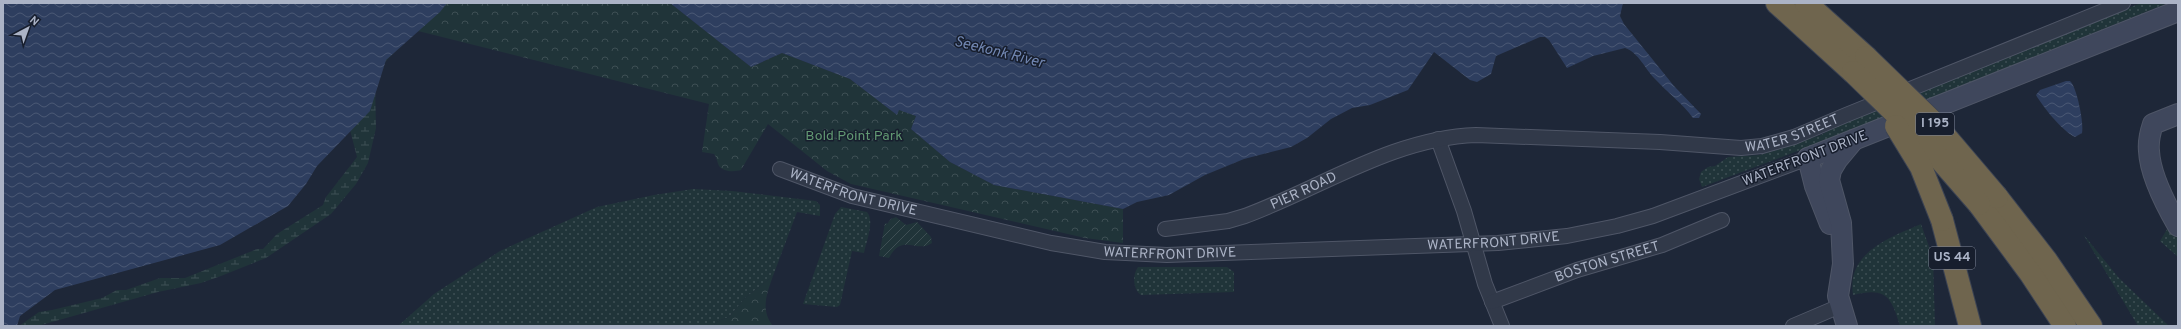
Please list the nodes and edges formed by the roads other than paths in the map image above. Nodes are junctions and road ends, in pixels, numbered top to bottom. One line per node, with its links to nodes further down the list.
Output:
1 (1777, 3): 5 (highway, I 195)
2 (1806, 3): 12 (highway, I 195, bridge)
3 (2123, 3): 7 (street, WATER STREET)
4 (2178, 11): 8 (main road, WATERFRONT DRIVE)
5 (1853, 72): 12 (highway, I 195, bridge); 19 (highway, US 44, bridge)
6 (2178, 114): 14 (main road)
7 (1438, 139): 15 (street, PIER ROAD); 16 (street)
8 (1854, 140): 9 (main road, WATERFRONT DRIVE); 11 (main road)
9 (1808, 158): 11 (main road); 16 (street, WATERFRONT DRIVE); 17 (main road)
10 (780, 169): 16 (street, WATERFRONT DRIVE)
11 (1830, 187): 17 (main road)
12 (1988, 201): 18 (highway, I 195); 29 (highway, I 195)
13 (1722, 220): 20 (street, BOSTON STREET)
14 (2178, 226)
15 (1165, 230)
16 (1474, 243): 20 (street)
17 (1841, 246): 21 (main road)
18 (2011, 247): 27 (highway); 28 (highway, I 195)
19 (1962, 297): 25 (highway); 26 (highway, US 44)
20 (1492, 302): 22 (street)
21 (1840, 306): 23 (street); 24 (main road)
22 (1502, 326)
23 (1793, 326)
24 (1847, 326)
25 (1967, 326)
26 (1970, 326)
27 (2050, 326)
28 (2065, 326)
29 (2091, 326)

